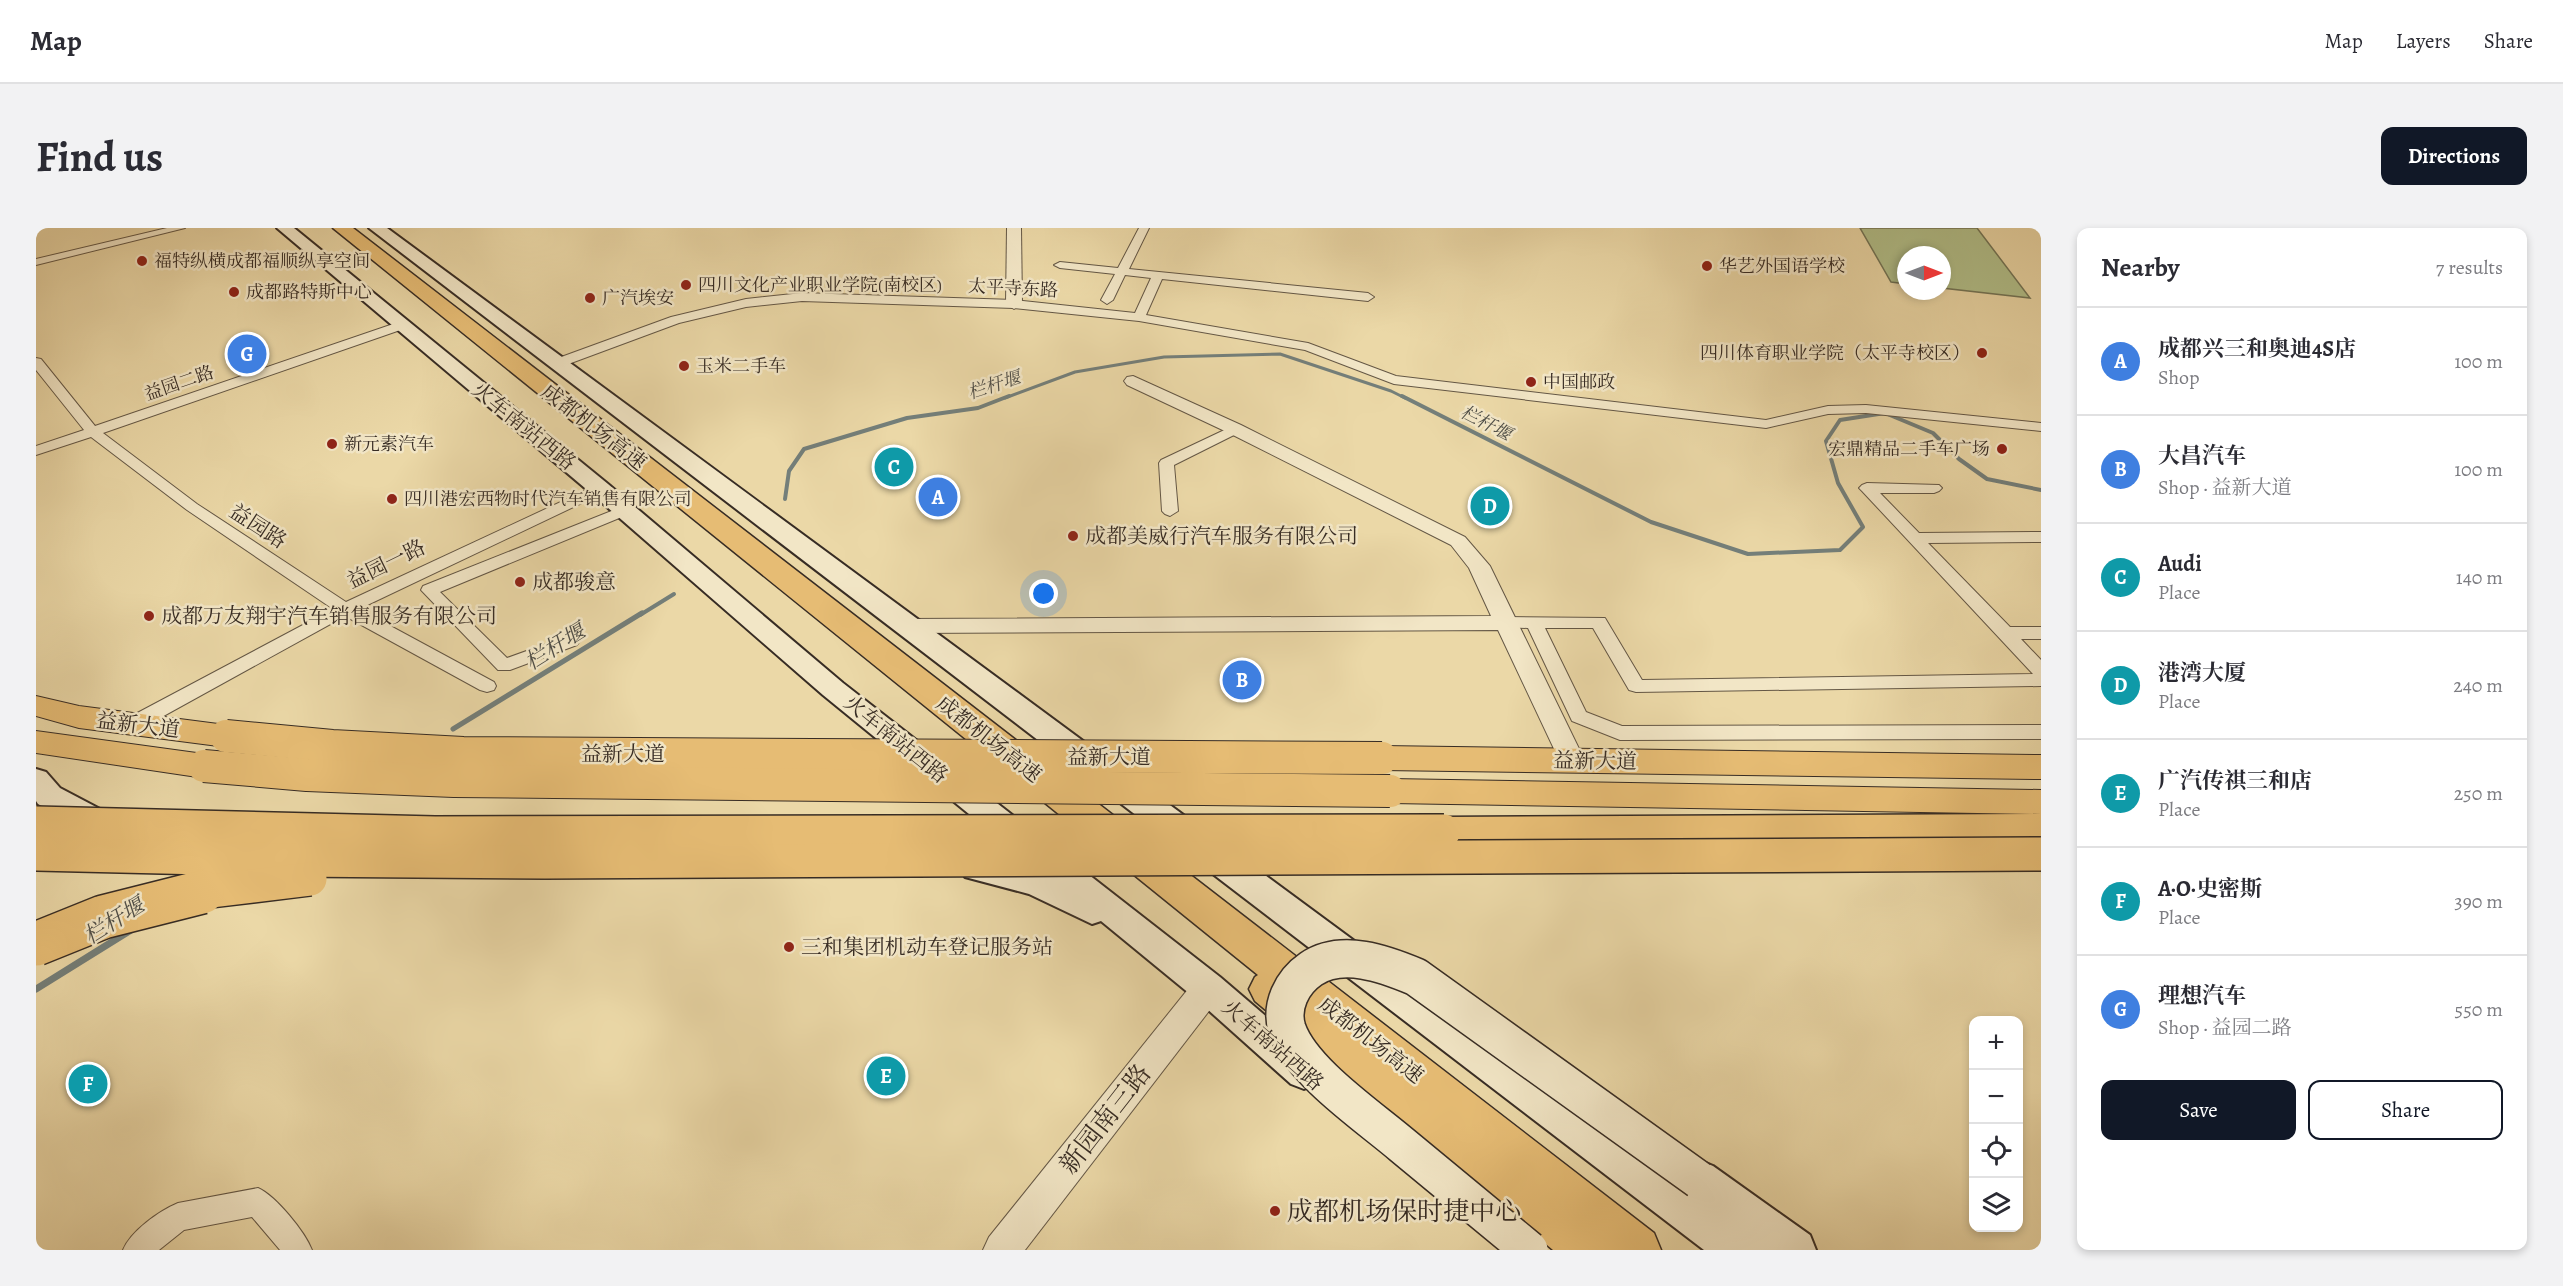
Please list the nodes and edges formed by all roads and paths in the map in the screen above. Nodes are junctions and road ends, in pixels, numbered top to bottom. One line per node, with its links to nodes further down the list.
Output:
1 (155, 228): 9 (street)
2 (180, 228): 10 (street)
3 (285, 228): 18 (main road, 火车南站西路)
4 (316, 228): 65 (highway, 成都机场高速)
5 (342, 228): 66 (highway, 成都机场高速)
6 (377, 228): 20 (main road)
7 (1014, 228): 16 (street)
8 (1144, 228): 12 (street)
9 (36, 256)
10 (36, 262)
11 (1060, 265): 12 (street)
12 (1122, 270): 13 (street); 15 (street)
13 (1159, 274): 14 (street); 17 (street)
14 (1368, 297)
15 (1107, 300)
16 (1014, 304): 17 (street, 太平寺东路); 20 (street, 太平寺东路)
17 (1139, 317): 22 (street, 太平寺东路)
18 (402, 325): 24 (street, 益园二路); 27 (main road, 火车南站西路)
19 (36, 362): 24 (street, 益园路)
20 (558, 363): 37 (main road)
21 (1132, 381): 23 (street)
22 (2041, 428)
23 (1234, 429): 29 (street); 35 (street)
24 (92, 431): 25 (street, 益园二路); 34 (street, 益园路)
25 (36, 451)
26 (1934, 488): 31 (street)
27 (600, 489): 28 (main road, 火车南站西路); 32 (street, 益园一路)
28 (624, 511): 33 (street); 57 (main road, 火车南站西路)
29 (1170, 511)
30 (2041, 537): 31 (street)
31 (1915, 538): 38 (street)
32 (417, 574): 33 (street); 34 (street, 益园一路)
33 (429, 590): 40 (street)
34 (345, 609): 43 (street, 益园路); 45 (street, 益园一路)
35 (1505, 623): 36 (street); 37 (street); 48 (street)
36 (1534, 623): 42 (street); 46 (street)
37 (906, 626): 67 (main road)
38 (2005, 633): 39 (street); 41 (street)
39 (2041, 633)
40 (571, 641)
41 (2041, 671)
42 (2041, 680)
43 (487, 686)
44 (36, 706): 45 (main road, 益新大道)
45 (133, 724): 48 (main road, 益新大道, bridge)
46 (2041, 732)
47 (36, 742): 51 (main road, 益新大道, bridge)
48 (1572, 761): 49 (main road, 益新大道)
49 (2041, 767)
50 (36, 780): 57 (main road)
51 (2041, 802)
52 (36, 823): 53 (highway, bridge)
53 (2041, 828)
54 (36, 854): 56 (highway, bridge)
55 (2041, 854): 56 (highway, bridge)
56 (513, 863): 58 (highway, bridge)
57 (1143, 936): 59 (main road, 火车南站西路)
58 (36, 944)
59 (1208, 988): 62 (street, 新园南三路); 63 (main road, 火车南站西路)
60 (136, 1250): 61 (street)
61 (298, 1250)
62 (1002, 1250)
63 (1507, 1250)
64 (1529, 1250): 68 (main road, bridge)
65 (1591, 1250)
66 (1637, 1250)
67 (1738, 1250)
68 (1795, 1250)

